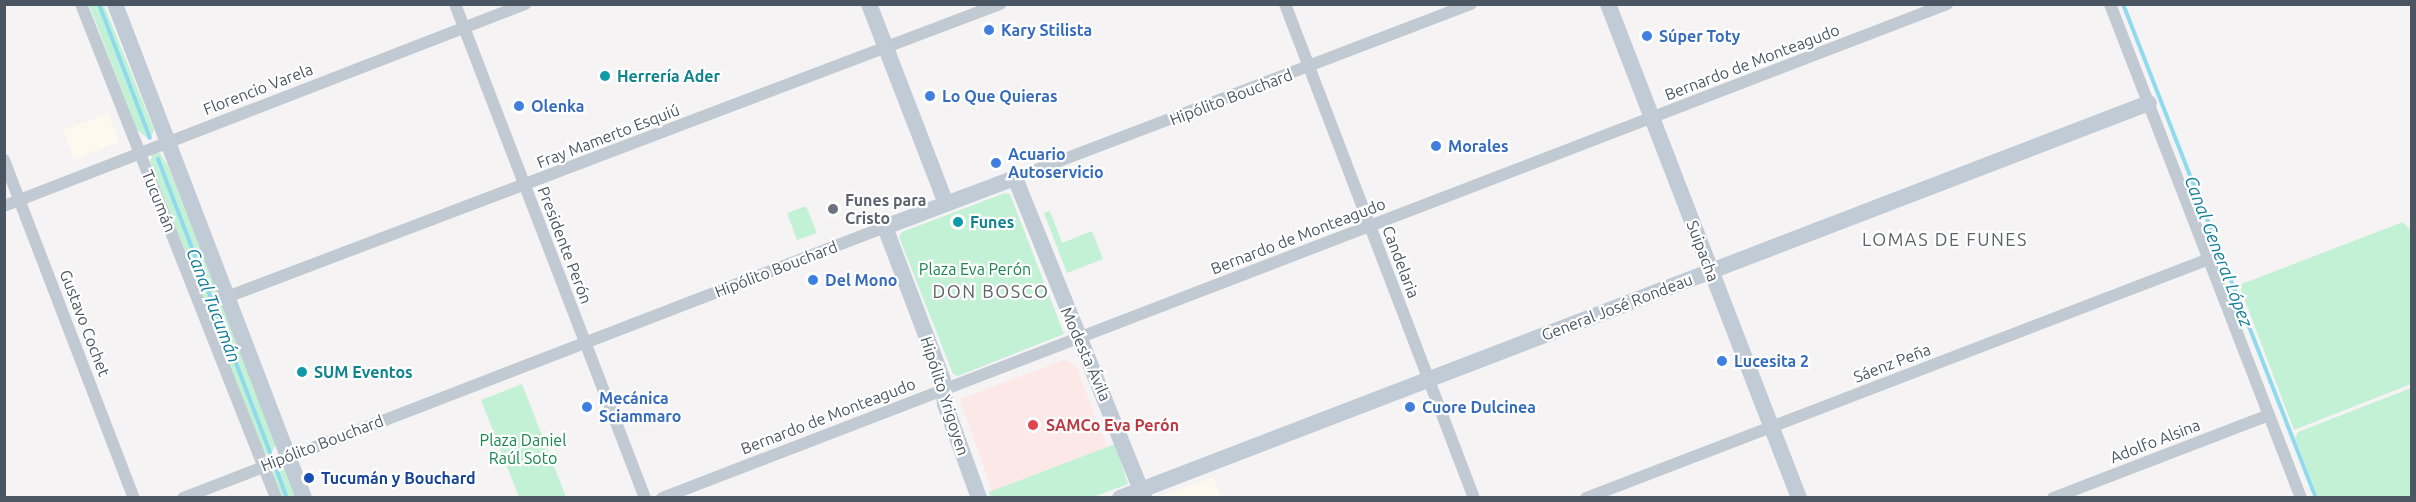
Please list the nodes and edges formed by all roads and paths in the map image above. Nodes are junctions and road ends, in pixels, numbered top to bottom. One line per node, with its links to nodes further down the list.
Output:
1 (81, 4): 18 (street, Tucumán)
2 (115, 4): 17 (street, Tucumán)
3 (455, 4): 12 (street, Presidente Perón)
4 (525, 4): 12 (street, Florencio Varela)
5 (869, 4): 13 (street)
6 (1000, 4): 13 (street, Fray Mamerto Esquiú)
7 (1285, 4): 14 (street, Candelaria)
8 (1471, 4): 14 (street, Hipólito Bouchard)
9 (1608, 4): 16 (street, Suipacha)
10 (1947, 4): 16 (street, Bernardo de Monteagudo)
11 (2110, 4): 15 (street)
12 (464, 28): 17 (street, Florencio Varela); 21 (street, Presidente Perón)
13 (886, 48): 21 (street, Fray Mamerto Esquiú); 23 (street)
14 (1309, 68): 20 (street, Hipólito Bouchard); 25 (street, Candelaria)
15 (2148, 103): 27 (street); 28 (street, General José Rondeau)
16 (1652, 118): 25 (street, Bernardo de Monteagudo); 28 (street, Suipacha)
17 (168, 142): 18 (street, Florencio Varela); 29 (street, Tucumán)
18 (140, 153): 22 (street, Florencio Varela); 37 (street, Tucumán)
19 (4, 160): 22 (street, Gustavo Cochet)
20 (1015, 178): 23 (street, Hipólito Bouchard); 30 (street, Modesta Ávila)
21 (525, 185): 29 (street, Fray Mamerto Esquiú); 31 (street, Presidente Perón)
22 (20, 200): 24 (street, Florencio Varela); 39 (street, Gustavo Cochet)
23 (946, 204): 26 (street, Hipólito Bouchard)
24 (4, 206)
25 (1370, 226): 30 (street, Bernardo de Monteagudo); 32 (street, Candelaria)
26 (885, 227): 31 (street, Hipólito Bouchard); 33 (street, Hipólito Yrigoyen)
27 (2209, 259): 34 (street); 35 (street, Sáenz Peña)
28 (1711, 271): 32 (street, General José Rondeau); 35 (street, Suipacha)
29 (227, 297): 36 (street, Tucumán)
30 (1079, 338): 33 (street, Bernardo de Monteagudo); 38 (street, Modesta Ávila)
31 (585, 342): 36 (street, Hipólito Bouchard); 43 (street, Presidente Perón)
32 (1429, 379): 38 (street, General José Rondeau); 47 (street, Candelaria)
33 (944, 390): 44 (street, Bernardo de Monteagudo); 45 (street, Hipólito Yrigoyen)
34 (2270, 414): 50 (street, Adolfo Alsina); 51 (street)
35 (1771, 427): 48 (street, Sáenz Peña); 49 (street, Suipacha)
36 (288, 457): 37 (street, Hipólito Bouchard); 42 (street, Tucumán)
37 (264, 466): 40 (street, Hipólito Bouchard); 41 (street, Tucumán)
38 (1142, 494): 46 (street, General José Rondeau)
39 (134, 498)
40 (183, 498)
41 (276, 498)
42 (304, 498)
43 (645, 498)
44 (662, 498)
45 (979, 498)
46 (1120, 498)
47 (1474, 498)
48 (1586, 498)
49 (1799, 498)
50 (2053, 498)
51 (2301, 498)

